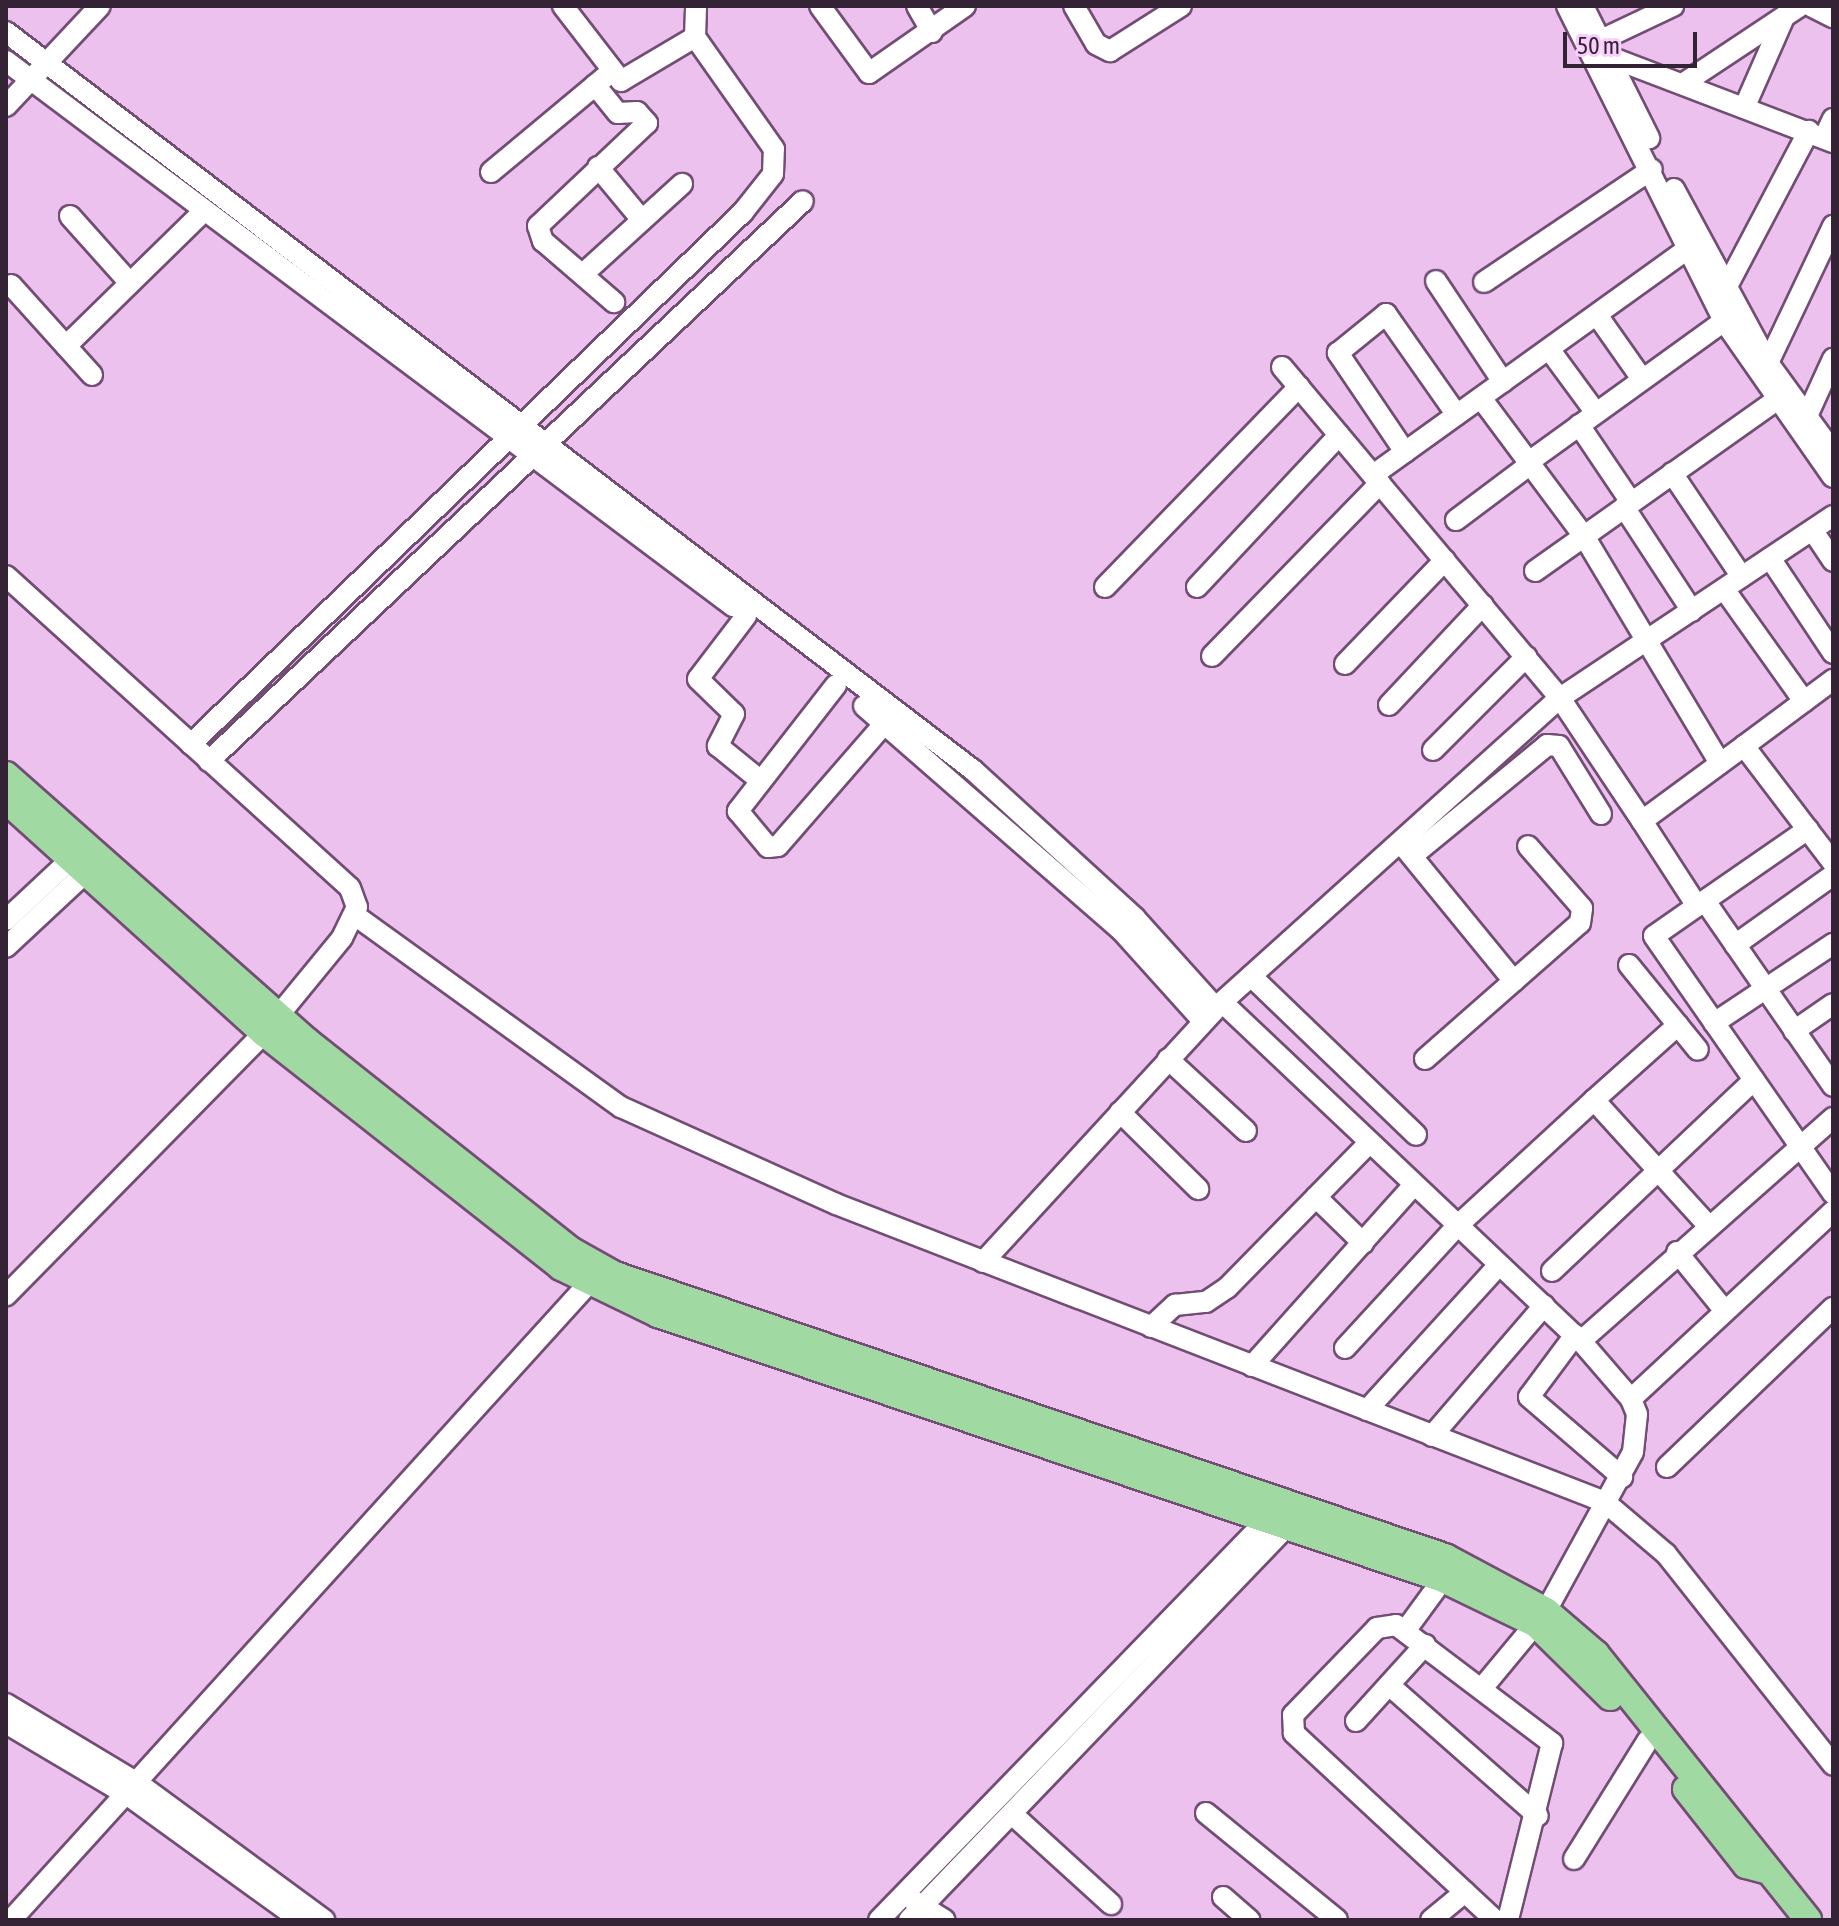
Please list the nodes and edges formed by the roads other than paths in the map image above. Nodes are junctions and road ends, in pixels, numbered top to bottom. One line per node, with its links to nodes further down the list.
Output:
1 (100, 6): 20 (street)
2 (563, 6): 21 (street)
3 (696, 6): 17 (street)
4 (820, 6): 16 (street)
5 (917, 6): 16 (street)
6 (965, 6): 16 (street)
7 (1074, 6): 8 (street)
8 (1181, 6)
9 (1567, 6): 29 (street)
10 (1583, 6): 18 (street)
11 (1673, 6): 18 (street)
12 (1811, 6): 14 (street)
13 (1792, 11): 23 (street); 25 (street)
14 (1833, 17)
15 (6, 32): 20 (street)
16 (932, 32)
17 (695, 37): 21 (street); 62 (street)
18 (1605, 48): 23 (street); 43 (street)
19 (6, 61): 22 (street)
20 (46, 64): 22 (street); 62 (street)
21 (602, 79): 28 (street); 30 (street)
22 (31, 81): 24 (street); 33 (street)
23 (1684, 83): 25 (street)
24 (6, 106)
25 (1745, 106): 27 (street)
26 (1833, 119): 27 (street)
27 (1822, 137): 43 (street)
28 (598, 167): 35 (street); 38 (street)
29 (1652, 169): 37 (street); 40 (street)
30 (491, 172)
31 (682, 184): 35 (street)
32 (803, 201): 65 (street)
33 (202, 213): 41 (street); 62 (street)
34 (70, 216): 41 (street)
35 (642, 220): 38 (street)
36 (1833, 226): 50 (street)
37 (1687, 249): 45 (street); 46 (street)
38 (583, 274): 44 (street)
39 (1436, 281): 54 (street)
40 (1484, 282)
41 (130, 283): 47 (street)
42 (11, 285): 47 (street)
43 (1725, 290): 50 (street)
44 (614, 302)
45 (1597, 315): 48 (street); 53 (street)
46 (1724, 321): 53 (street); 56 (street)
47 (66, 346): 52 (street)
48 (1549, 349): 54 (street); 58 (street)
49 (1833, 359): 60 (street)
50 (1768, 363): 56 (street)
51 (1282, 367): 55 (street)
52 (92, 375)
53 (1642, 379): 58 (street)
54 (1503, 382): 57 (street)
55 (1299, 387): 64 (street); 83 (street)
56 (1784, 395): 60 (street); 69 (street); 70 (street)
57 (1481, 398): 59 (street); 68 (street)
58 (1596, 413): 61 (street)
59 (1457, 415): 66 (street); 66 (street)
60 (1807, 416): 63 (street)
61 (1579, 425): 68 (street); 72 (street)
62 (514, 429): 65 (street); 101 (street)
63 (1827, 429): 67 (street)
64 (1339, 435): 71 (street); 84 (street)
65 (539, 446): 88 (street); 104 (street); 128 (street)
66 (1405, 452): 71 (street)
67 (1833, 452)
68 (1531, 462): 74 (street); 76 (street)
69 (1672, 473): 72 (street); 82 (street)
70 (1833, 477)
71 (1376, 479): 78 (street); 92 (street)
72 (1628, 505): 76 (street); 87 (street)
73 (1833, 516): 75 (street)
74 (1456, 520)
75 (1813, 531): 77 (street); 79 (street)
76 (1584, 536): 80 (street); 90 (street)
77 (1770, 558): 82 (street); 89 (street)
78 (1445, 560): 86 (street); 94 (street)
79 (1833, 561)
80 (1535, 571)
81 (6, 576): 101 (street)
82 (1742, 577): 85 (street)
83 (1105, 587)
84 (1197, 587)
85 (1724, 589): 87 (street); 98 (street)
86 (1483, 605): 93 (street); 99 (street)
87 (1692, 611): 90 (street)
88 (746, 616): 96 (street); 107 (street)
89 (1826, 628): 91 (street)
90 (1648, 640): 97 (street); 105 (street)
91 (1833, 653)
92 (1212, 656)
93 (1526, 657): 97 (street); 103 (street)
94 (1345, 664)
95 (1833, 680): 98 (street)
96 (836, 685): 100 (street); 107 (street)
97 (1560, 698): 110 (street); 113 (street)
98 (1804, 701): 102 (street)
99 (1389, 705)
100 (885, 723): 107 (street); 128 (street)
101 (191, 744): 104 (street)
102 (1744, 746): 105 (street); 111 (street)
103 (1433, 750)
104 (209, 761): 118 (street)
105 (1720, 763): 110 (street)
106 (6, 775): 114 (main road)
107 (761, 781)
108 (6, 800): 114 (main road)
109 (1601, 814): 113 (street)
110 (1642, 821): 117 (street)
111 (1808, 829): 115 (street); 117 (street)
112 (1528, 846): 125 (street)
113 (1406, 849): 124 (street); 125 (street)
114 (87, 858): 119 (street); 122 (street); 130 (main road)
115 (1833, 863)
116 (1833, 875): 121 (street)
117 (1701, 904): 121 (street); 129 (street)
118 (356, 916): 130 (street); 155 (street)
119 (6, 920)
120 (1833, 944): 126 (street)
121 (1735, 945): 126 (street)
122 (6, 947)
123 (1629, 965): 131 (street)
124 (1251, 976): 128 (street); 142 (street)
125 (1514, 981): 135 (street)
126 (1765, 989): 129 (street); 132 (street)
127 (1833, 1004): 132 (street)
128 (1213, 1010): 134 (street); 143 (street)
129 (1714, 1023): 136 (street)
130 (272, 1024): 158 (main road); 159 (street); 175 (main road)
131 (1678, 1025): 133 (street); 138 (street)
132 (1794, 1031): 137 (street)
133 (1698, 1050)
134 (1168, 1059): 139 (street); 141 (street)
135 (1425, 1059)
136 (1754, 1080): 144 (street); 145 (street)
137 (1833, 1086)
138 (1594, 1100): 145 (street); 152 (street)
139 (1120, 1112): 147 (street); 155 (street)
140 (1833, 1118): 144 (street)
141 (1246, 1131)
142 (1416, 1135)
143 (1369, 1143): 146 (street); 149 (street)
144 (1795, 1145): 148 (street); 151 (street)
145 (1658, 1170): 151 (street); 157 (street)
146 (1414, 1185): 152 (street); 153 (street)
147 (1198, 1189)
148 (1833, 1194)
149 (1316, 1197): 153 (street); 163 (street)
150 (1833, 1211): 162 (street)
151 (1707, 1224): 154 (street)
152 (1457, 1226): 156 (street); 165 (street)
153 (1363, 1243): 166 (street)
154 (1677, 1252): 162 (street); 164 (street)
155 (983, 1262): 163 (street)
156 (1499, 1265): 160 (street); 168 (street)
157 (1552, 1271)
158 (589, 1283): 173 (main road); 185 (street)
159 (6, 1296)
160 (1544, 1306): 164 (street); 169 (street)
161 (1833, 1308): 170 (street)
162 (1725, 1311): 167 (street)
163 (1151, 1327): 166 (street)
164 (1578, 1338): 167 (street); 171 (street)
165 (1345, 1348)
166 (1252, 1366): 168 (street)
167 (1631, 1399): 171 (street)
168 (1367, 1410): 169 (street)
169 (1432, 1436): 172 (street)
170 (1667, 1467)
171 (1622, 1477): 172 (street)
172 (1602, 1507): 175 (street); 184 (street)
173 (1275, 1525): 174 (main road); 187 (street); 192 (street)
174 (1443, 1579): 175 (main road); 176 (street)
175 (1541, 1618): 179 (street); 183 (main road); 190 (main road)
176 (1405, 1631): 177 (street); 191 (street)
177 (1425, 1645): 178 (street); 179 (street)
178 (1389, 1685): 181 (street); 188 (street)
179 (1483, 1687): 188 (street)
180 (6, 1704): 185 (street)
181 (1356, 1721)
182 (6, 1723): 185 (street)
183 (1648, 1740): 189 (street); 190 (main road)
184 (1833, 1765)
185 (134, 1790): 196 (street); 197 (street); 198 (street)
186 (1206, 1813): 202 (street)
187 (1012, 1814): 194 (street); 195 (street)
188 (1538, 1816): 205 (street)
189 (1574, 1859)
190 (1769, 1871): 206 (main road)
191 (1465, 1892): 203 (street); 204 (street)
192 (903, 1895): 195 (street); 199 (street)
193 (1223, 1897): 201 (street)
194 (1111, 1904)
195 (916, 1913): 200 (street)
196 (11, 1920)
197 (300, 1920)
198 (324, 1920)
199 (879, 1920)
200 (945, 1920)
201 (1249, 1920)
202 (1337, 1920)
203 (1431, 1920)
204 (1495, 1920)
205 (1508, 1920)
206 (1808, 1920)

